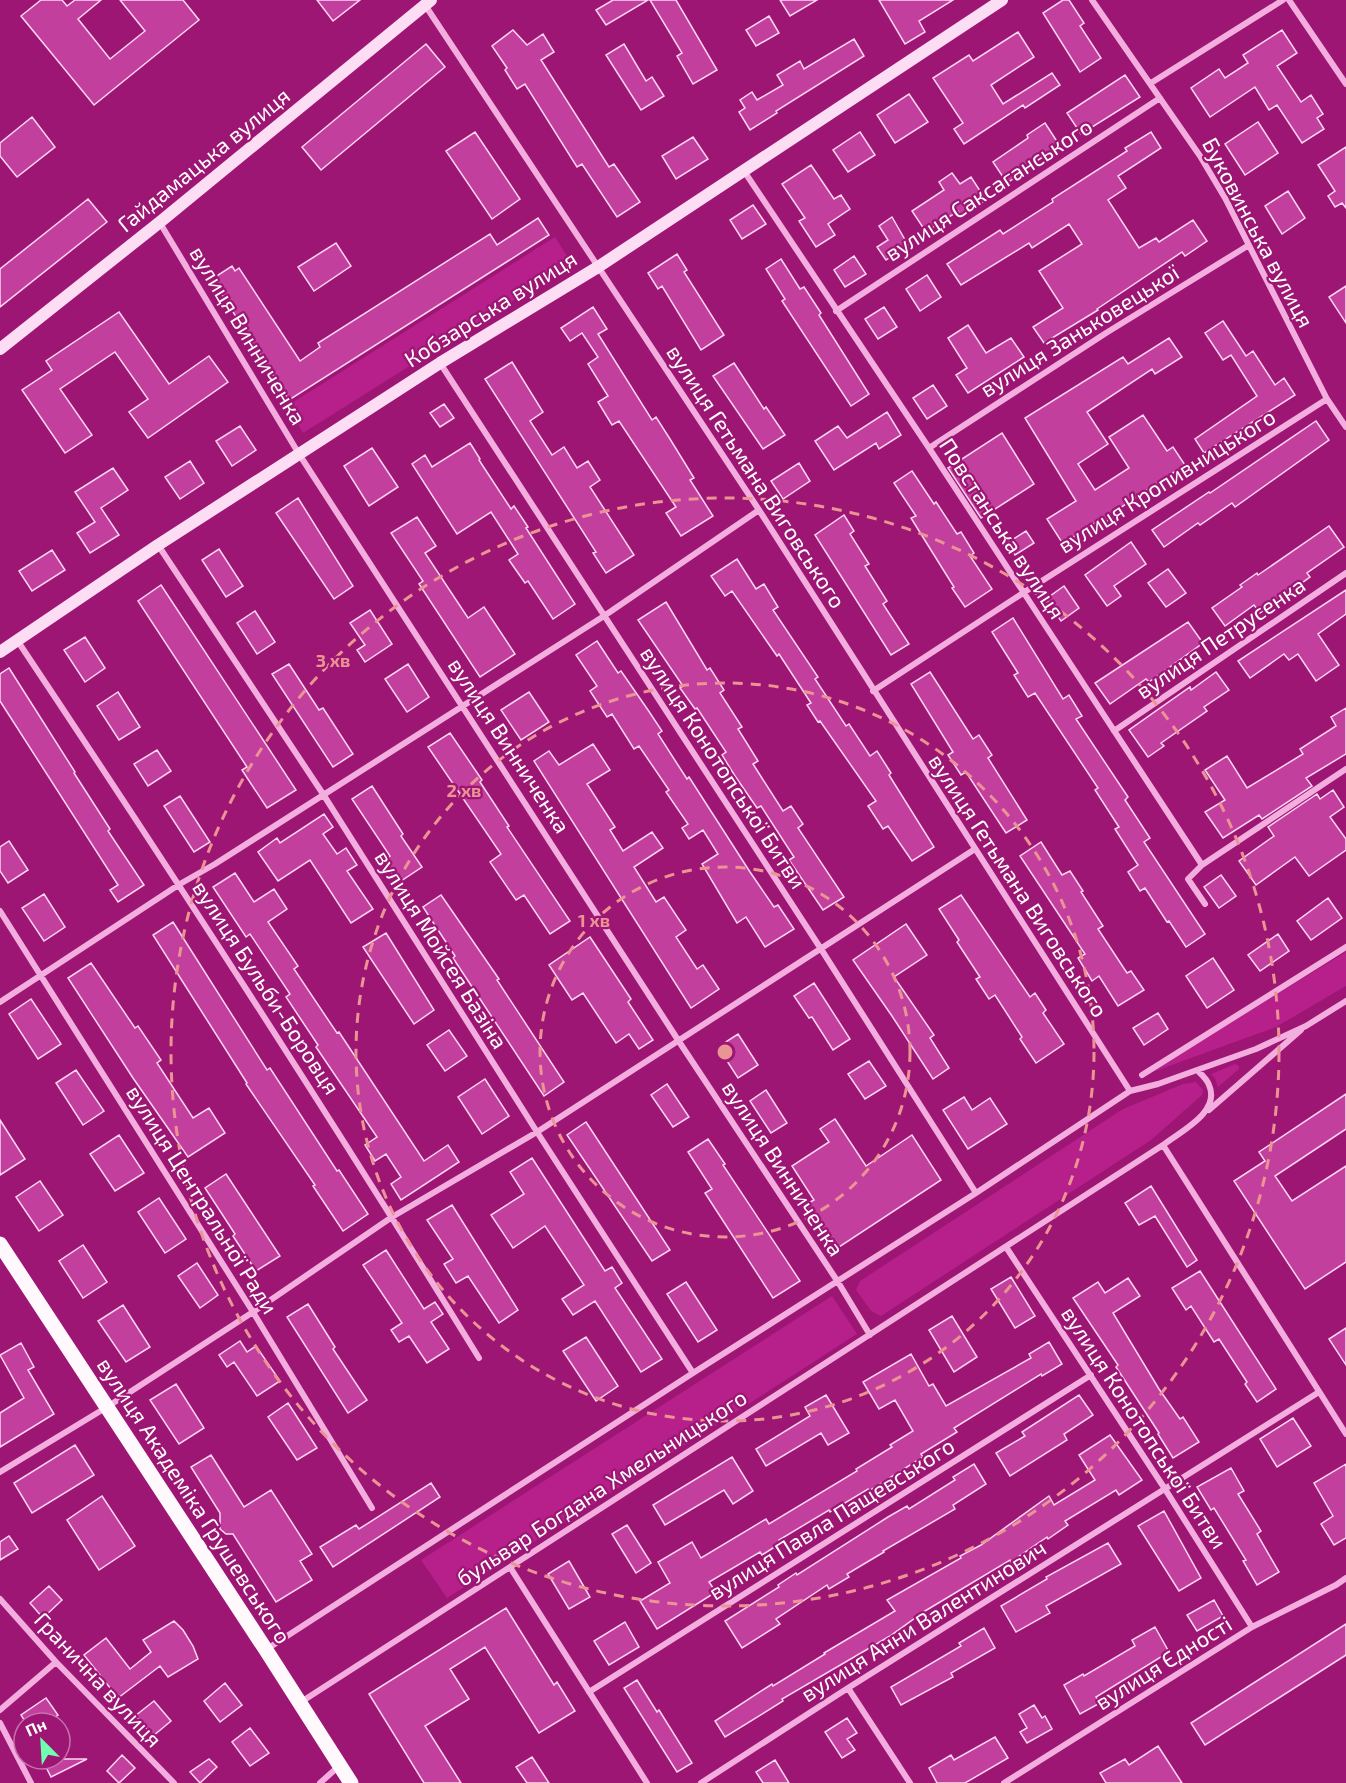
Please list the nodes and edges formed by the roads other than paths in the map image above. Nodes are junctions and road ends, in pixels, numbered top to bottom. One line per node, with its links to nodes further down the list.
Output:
1 (1002, 0): 9 (street, Кобзарська вулиця)
2 (1092, 0): 6 (street, Буковинська вулиця)
3 (1283, 0): 6 (street)
4 (1289, 0): 7 (street)
5 (428, 2): 10 (street, Гайдамацька вулиця); 12 (street, вулиця Гетьмана Виговського)
6 (1151, 83): 8 (street, Буковинська вулиця)
7 (1346, 84)
8 (1160, 98): 11 (street, Буковинська вулиця); 13 (street, вулиця Саксаганського)
9 (743, 170): 12 (street, Кобзарська вулиця); 13 (street, Повстанська вулиця)
10 (160, 222): 14 (street, Гайдамацька вулиця); 19 (street, вулиця Винниченка)
11 (1249, 245): 16 (street, Буковинська вулиця); 18 (street, вулиця Заньковецької)
12 (598, 267): 15 (street, Кобзарська вулиця); 20 (street, вулиця Гетьмана Виговського)
13 (836, 311): 18 (street, Повстанська вулиця)
14 (0, 349)
15 (440, 363): 19 (street, Кобзарська вулиця); 24 (street, вулиця Конотопської Битви)
16 (1327, 399): 17 (street, Буковинська вулиця); 23 (street, вулиця Кропивницького)
17 (1346, 426)
18 (929, 448): 23 (street, Повстанська вулиця)
19 (299, 454): 21 (street, Кобзарська вулиця); 28 (street, вулиця Винниченка)
20 (759, 510): 24 (street); 27 (street, вулиця Гетьмана Виговського)
21 (158, 545): 25 (street, Кобзарська вулиця); 31 (street, вулиця Мойсея Базіна)
22 (1346, 573): 29 (street, вулиця Петрусенка)
23 (1023, 593): 27 (street, вулиця Кропивницького); 29 (street, Повстанська вулиця)
24 (604, 616): 28 (street); 38 (street, вулиця Конотопської Битви)
25 (17, 640): 26 (street, Кобзарська вулиця); 34 (street, вулиця Бульби-Боровця)
26 (0, 652)
27 (873, 691): 32 (street, вулиця Гетьмана Виговського)
28 (464, 707): 31 (street); 43 (street, вулиця Винниченка)
29 (1114, 731): 33 (street, Повстанська вулиця)
30 (1346, 769): 33 (street)
31 (323, 794): 34 (street); 48 (street, вулиця Мойсея Базіна)
32 (975, 849): 38 (street); 46 (street, вулиця Гетьмана Виговського)
33 (1202, 865): 35 (street)
34 (180, 884): 39 (street); 51 (street, вулиця Бульби-Боровця)
35 (1205, 904)
36 (0, 911): 39 (street, вулиця Центральної Ради)
37 (1346, 947): 45 (street)
38 (821, 949): 43 (street); 50 (street, вулиця Конотопської Битви)
39 (42, 975): 41 (street); 55 (street, вулиця Центральної Ради)
40 (1346, 1001): 42 (street)
41 (0, 1002)
42 (1306, 1026): 44 (street); 47 (street)
43 (678, 1040): 48 (street); 54 (street, вулиця Винниченка)
44 (1197, 1070): 46 (street); 47 (street)
45 (1142, 1075)
46 (1130, 1091): 50 (street, бульвар Богдана Хмельницького)
47 (1208, 1110): 49 (street)
48 (537, 1132): 51 (street); 58 (street, вулиця Мойсея Базіна)
49 (1163, 1145): 53 (street, бульвар Богдана Хмельницького); 60 (street)
50 (976, 1193): 54 (street, бульвар Богдана Хмельницького)
51 (392, 1216): 55 (street); 57 (street, вулиця Бульби-Боровця)
52 (0, 1244): 61 (main road, вулиця Академіка Грушевського)
53 (1006, 1247): 56 (street, бульвар Богдана Хмельницького); 59 (street, вулиця Конотопської Битви)
54 (837, 1282): 56 (street); 58 (street, бульвар Богдана Хмельницького)
55 (253, 1312): 61 (street); 65 (street, вулиця Центральної Ради)
56 (870, 1335): 66 (street, бульвар Богдана Хмельницького)
57 (479, 1358)
58 (693, 1373): 70 (street, бульвар Богдана Хмельницького)
59 (1091, 1375): 64 (street, вулиця Конотопської Битви); 73 (street, вулиця Павла Пащевського)
60 (1319, 1392): 62 (street); 64 (street, вулиця Анни Валентинович)
61 (107, 1407): 63 (street); 70 (main road, вулиця Академіка Грушевського)
62 (1346, 1434)
63 (0, 1472)
64 (1165, 1489): 69 (street, вулиця Конотопської Битви); 72 (street, вулиця Анни Валентинович)
65 (372, 1508)
66 (510, 1567): 73 (street); 74 (street, бульвар Богдана Хмельницького)
67 (1346, 1578): 69 (street, вулиця Єдності)
68 (0, 1599): 71 (street, Гранична вулиця)
69 (1252, 1627): 85 (street, вулиця Єдності)
70 (266, 1650): 74 (main road, вулиця Академіка Грушевського)
71 (56, 1662): 75 (street); 79 (street, Гранична вулиця)
72 (848, 1688): 83 (street, вулиця Анни Валентинович); 84 (street)
73 (590, 1692): 82 (street)
74 (299, 1703): 77 (main road, вулиця Академіка Грушевського)
75 (0, 1710)
76 (0, 1723): 78 (street)
77 (340, 1766): 80 (street); 81 (main road, вулиця Академіка Грушевського)
78 (31, 1783)
79 (174, 1783)
80 (320, 1783)
81 (351, 1783)
82 (647, 1783)
83 (701, 1783)
84 (910, 1783)
85 (1004, 1783)

